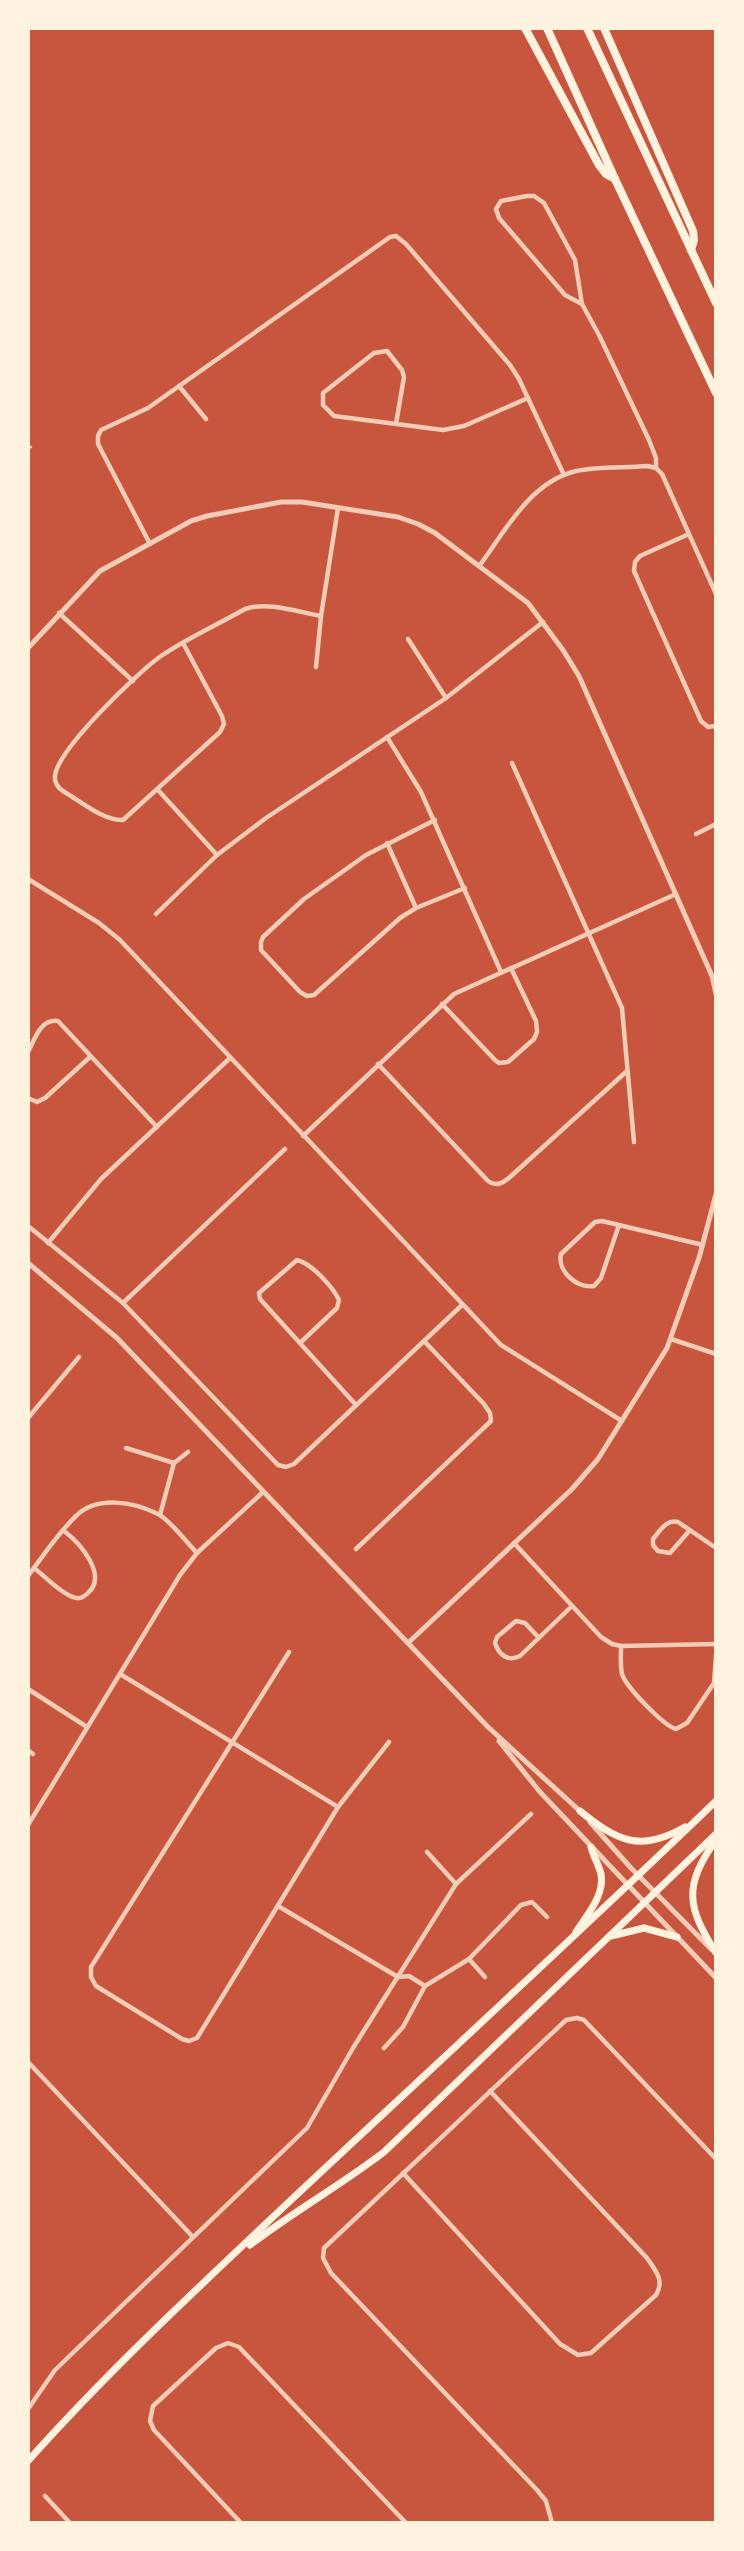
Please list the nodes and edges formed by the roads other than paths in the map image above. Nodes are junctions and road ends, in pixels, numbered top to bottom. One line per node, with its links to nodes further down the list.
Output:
1 (524, 28): 5 (highway)
2 (547, 28): 5 (highway)
3 (587, 28): 6 (highway)
4 (604, 28): 6 (highway)
5 (615, 179): 10 (highway)
6 (691, 250): 7 (highway)
7 (716, 303)
8 (582, 304): 8 (street); 14 (street)
9 (178, 386): 11 (street); 12 (street); 18 (street)
10 (716, 393)
11 (528, 398): 13 (street); 15 (street)
12 (206, 419)
13 (396, 424): 13 (street)
14 (656, 468): 15 (street); 17 (street)
15 (564, 475): 19 (street)
16 (338, 508): 18 (street); 19 (street); 22 (street)
17 (689, 534): 20 (street); 30 (street)
18 (150, 544): 21 (street)
19 (480, 565): 23 (street)
20 (716, 594)
21 (59, 614): 26 (street); 28 (street)
22 (321, 616): 25 (street); 27 (street)
23 (543, 622): 29 (street); 41 (street)
24 (408, 639): 29 (street)
25 (183, 643): 28 (street); 33 (street)
26 (28, 648)
27 (316, 667)
28 (133, 681): 33 (street)
29 (446, 698): 31 (street)
30 (716, 726)
31 (387, 737): 34 (street); 38 (street)
32 (512, 763): 44 (street)
33 (158, 790): 38 (street)
34 (435, 820): 37 (street); 40 (street)
35 (716, 824): 36 (street)
36 (696, 834)
37 (387, 843): 42 (street); 42 (street)
38 (217, 855): 43 (street)
39 (28, 879): 51 (street)
40 (465, 888): 42 (street); 46 (street)
41 (676, 894): 44 (street); 47 (street)
42 (416, 908)
43 (156, 914)
44 (589, 933): 45 (street); 53 (street)
45 (511, 968): 46 (street); 48 (street)
46 (501, 972): 48 (street)
47 (716, 994)
48 (442, 1004): 52 (street)
49 (28, 1052): 50 (street)
50 (90, 1057): 54 (street); 55 (street)
51 (230, 1058): 55 (street); 56 (street)
52 (378, 1064): 53 (street); 56 (street)
53 (628, 1070): 57 (street)
54 (28, 1098)
55 (157, 1127): 62 (street)
56 (303, 1136): 66 (street)
57 (634, 1142)
58 (285, 1149): 65 (street)
59 (716, 1194): 63 (street)
60 (28, 1226): 62 (street)
61 (619, 1226): 61 (street); 63 (street)
62 (48, 1243): 65 (street)
63 (703, 1245): 67 (street)
64 (28, 1263): 78 (street)
65 (123, 1303): 72 (street)
66 (462, 1305): 68 (street); 74 (street)
67 (671, 1339): 70 (street); 74 (street)
68 (424, 1341): 72 (street); 84 (street)
69 (300, 1343): 69 (street); 72 (street)
70 (716, 1354)
71 (79, 1357): 73 (street)
72 (356, 1405)
73 (28, 1418)
74 (622, 1421): 82 (street)
75 (126, 1448): 77 (street)
76 (188, 1452): 77 (street)
77 (174, 1463): 79 (street)
78 (263, 1492): 85 (street); 90 (street)
79 (160, 1515): 81 (street); 85 (street)
80 (690, 1530): 80 (street); 83 (street)
81 (64, 1531): 86 (street); 86 (street)
82 (514, 1544): 88 (street); 90 (street)
83 (716, 1548)
84 (356, 1549)
85 (197, 1553): 95 (street)
86 (34, 1568): 87 (street)
87 (28, 1576)
88 (572, 1606): 89 (street); 92 (street)
89 (539, 1638): 89 (street)
90 (408, 1643): 98 (street)
91 (716, 1644): 92 (street)
92 (621, 1646): 94 (street)
93 (289, 1652): 100 (street)
94 (716, 1656)
95 (120, 1674): 97 (street); 100 (street)
96 (28, 1689): 97 (street)
97 (87, 1727): 106 (street)
98 (488, 1727): 103 (street); 109 (street)
99 (389, 1742): 102 (street)
100 (234, 1743): 102 (street); 116 (street)
101 (716, 1801): 105 (main road)
102 (338, 1807): 116 (street)
103 (580, 1811): 105 (main road); 111 (street)
104 (531, 1814): 112 (street)
105 (695, 1821): 111 (main road)
106 (28, 1825)
107 (716, 1834): 114 (main road)
108 (716, 1840): 121 (main road)
109 (591, 1847): 113 (street); 120 (main road)
110 (427, 1852): 112 (street)
111 (639, 1875): 113 (main road); 114 (street)
112 (456, 1884): 123 (street)
113 (628, 1887): 115 (street); 120 (main road)
114 (655, 1891): 115 (main road); 121 (street)
115 (643, 1902): 118 (main road); 119 (street)
116 (278, 1906): 123 (street)
117 (547, 1917): 122 (street)
118 (608, 1937): 119 (main road); 133 (main road)
119 (677, 1937): 125 (street)
120 (570, 1941): 133 (main road)
121 (716, 1953)
122 (469, 1959): 124 (street); 126 (street)
123 (398, 1977): 126 (street); 132 (street)
124 (485, 1977)
125 (716, 1978)
126 (425, 1986): 127 (street)
127 (384, 2048)
128 (28, 2062): 132 (street)
129 (490, 2091): 130 (street); 131 (street); 131 (street)
130 (716, 2159)
131 (403, 2173): 140 (street)
132 (193, 2237): 134 (street)
133 (221, 2266): 135 (main road)
134 (28, 2409)
135 (28, 2461)
136 (45, 2496): 137 (street)
137 (70, 2523)
138 (242, 2523): 139 (street)
139 (406, 2523)
140 (552, 2523)

